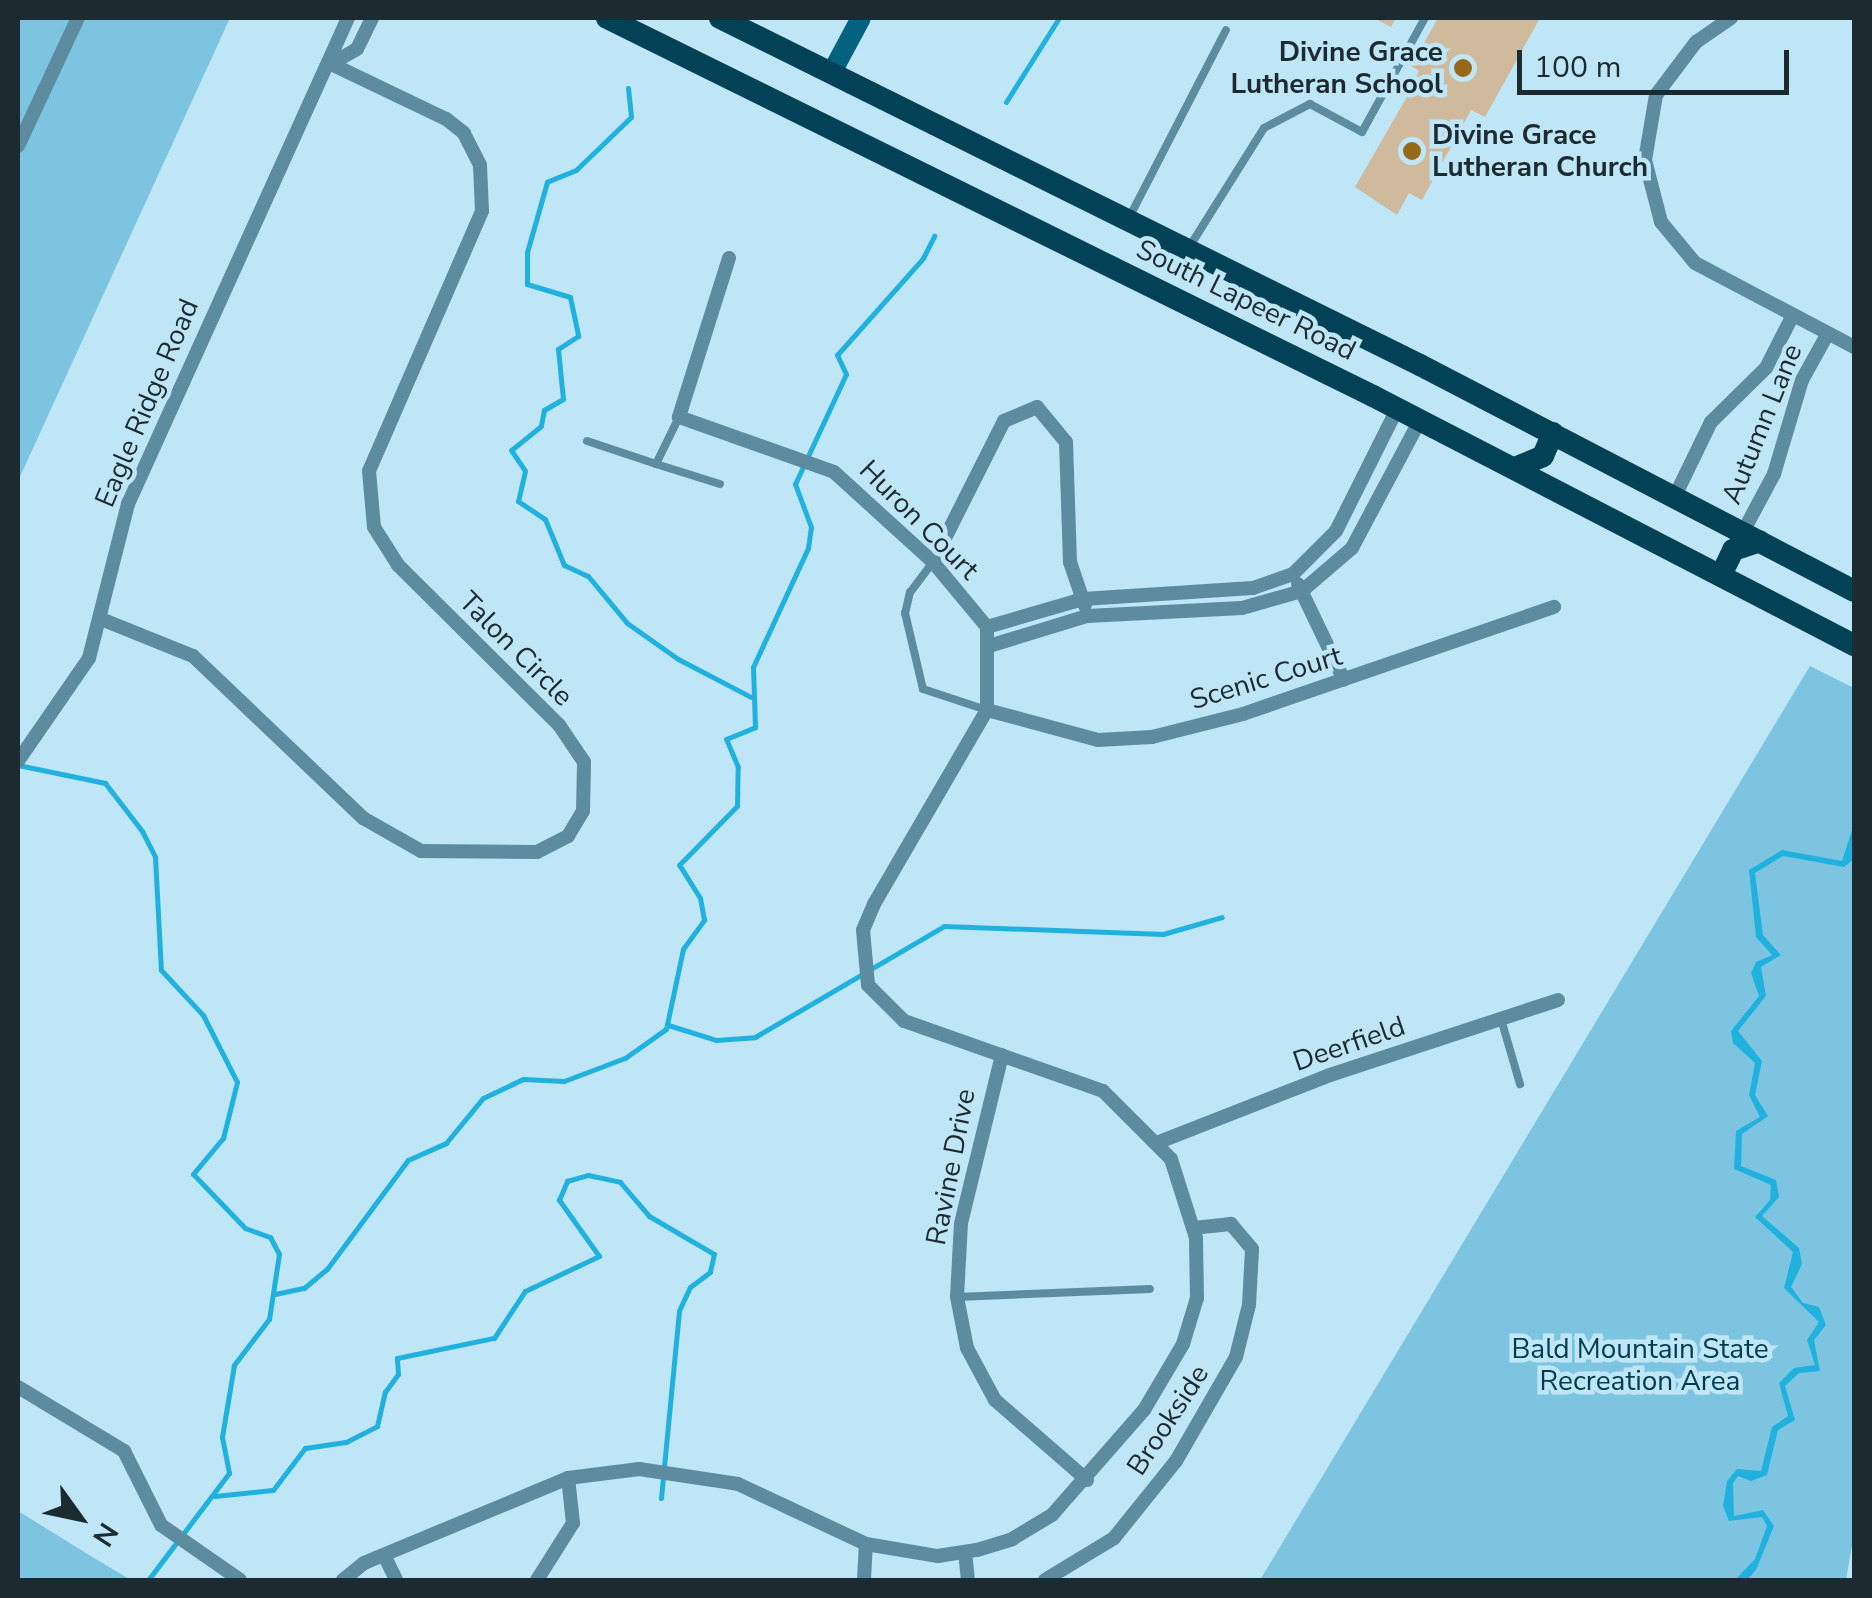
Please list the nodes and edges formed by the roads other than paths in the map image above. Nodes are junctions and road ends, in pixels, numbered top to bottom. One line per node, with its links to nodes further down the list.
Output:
1 (78, 18): 12 (street)
2 (348, 18): 10 (street, Eagle Ridge Road)
3 (372, 18): 10 (street, Eagle Ridge Road)
4 (607, 18): 19 (main road, South Lapeer Road)
5 (720, 18): 11 (main road, South Lapeer Road)
6 (861, 18): 11 (street)
7 (1425, 18): 14 (lane)
8 (1731, 18): 16 (street)
9 (1226, 30): 13 (lane)
10 (332, 64): 37 (street, Eagle Ridge Road); 37 (street, Talon Circle)
11 (832, 72): 13 (main road, South Lapeer Road)
12 (18, 146)
13 (1128, 220): 14 (main road, South Lapeer Road)
14 (1188, 250): 22 (main road, South Lapeer Road)
15 (729, 258): 20 (street)
16 (1793, 315): 17 (street); 27 (street)
17 (1827, 335): 18 (street); 28 (street, Autumn Lane)
18 (1854, 347)
19 (1397, 408): 21 (main road, South Lapeer Road); 30 (street)
20 (679, 416): 24 (lane); 29 (street, Huron Court)
21 (1420, 420): 25 (main road, South Lapeer Road); 32 (street)
22 (1553, 433): 25 (main road); 27 (main road, South Lapeer Road)
23 (586, 441): 24 (lane)
24 (656, 464): 26 (lane)
25 (1515, 468): 31 (main road, South Lapeer Road)
26 (720, 484)
27 (1675, 496): 28 (main road, South Lapeer Road)
28 (1751, 536): 31 (main road); 33 (main road, South Lapeer Road)
29 (933, 562): 34 (street); 38 (street, Huron Court); 42 (lane)
30 (1293, 574): 32 (street); 34 (street)
31 (1721, 574): 40 (main road, South Lapeer Road)
32 (1302, 591): 36 (street); 41 (street)
33 (1854, 591)
34 (1083, 598): 36 (street); 38 (street)
35 (1554, 608): 41 (street, Scenic Court)
36 (1087, 616): 39 (street)
37 (101, 619): 43 (street, Eagle Ridge Road)
38 (987, 627): 39 (street)
39 (989, 646): 42 (street)
40 (1854, 646)
41 (1344, 680): 42 (street, Scenic Court)
42 (987, 710): 46 (street)
43 (18, 760)
44 (1558, 1000): 45 (street, Deerfield)
45 (1501, 1019): 47 (lane); 48 (street, Deerfield)
46 (1002, 1055): 48 (street); 51 (street, Ravine Drive)
47 (1520, 1084)
48 (1158, 1142): 49 (street)
49 (1194, 1228): 54 (street); 64 (street, Brookside)
50 (1150, 1289): 51 (lane)
51 (958, 1297): 54 (street, Ravine Drive)
52 (18, 1388): 58 (street)
53 (568, 1478): 55 (street); 57 (street); 61 (street)
54 (1087, 1480): 56 (street)
55 (866, 1544): 56 (street); 62 (street)
56 (964, 1552): 63 (street)
57 (384, 1555): 59 (street); 60 (street)
58 (240, 1580)
59 (342, 1580)
60 (396, 1580)
61 (537, 1580)
62 (864, 1580)
63 (968, 1580)
64 (1045, 1580)

